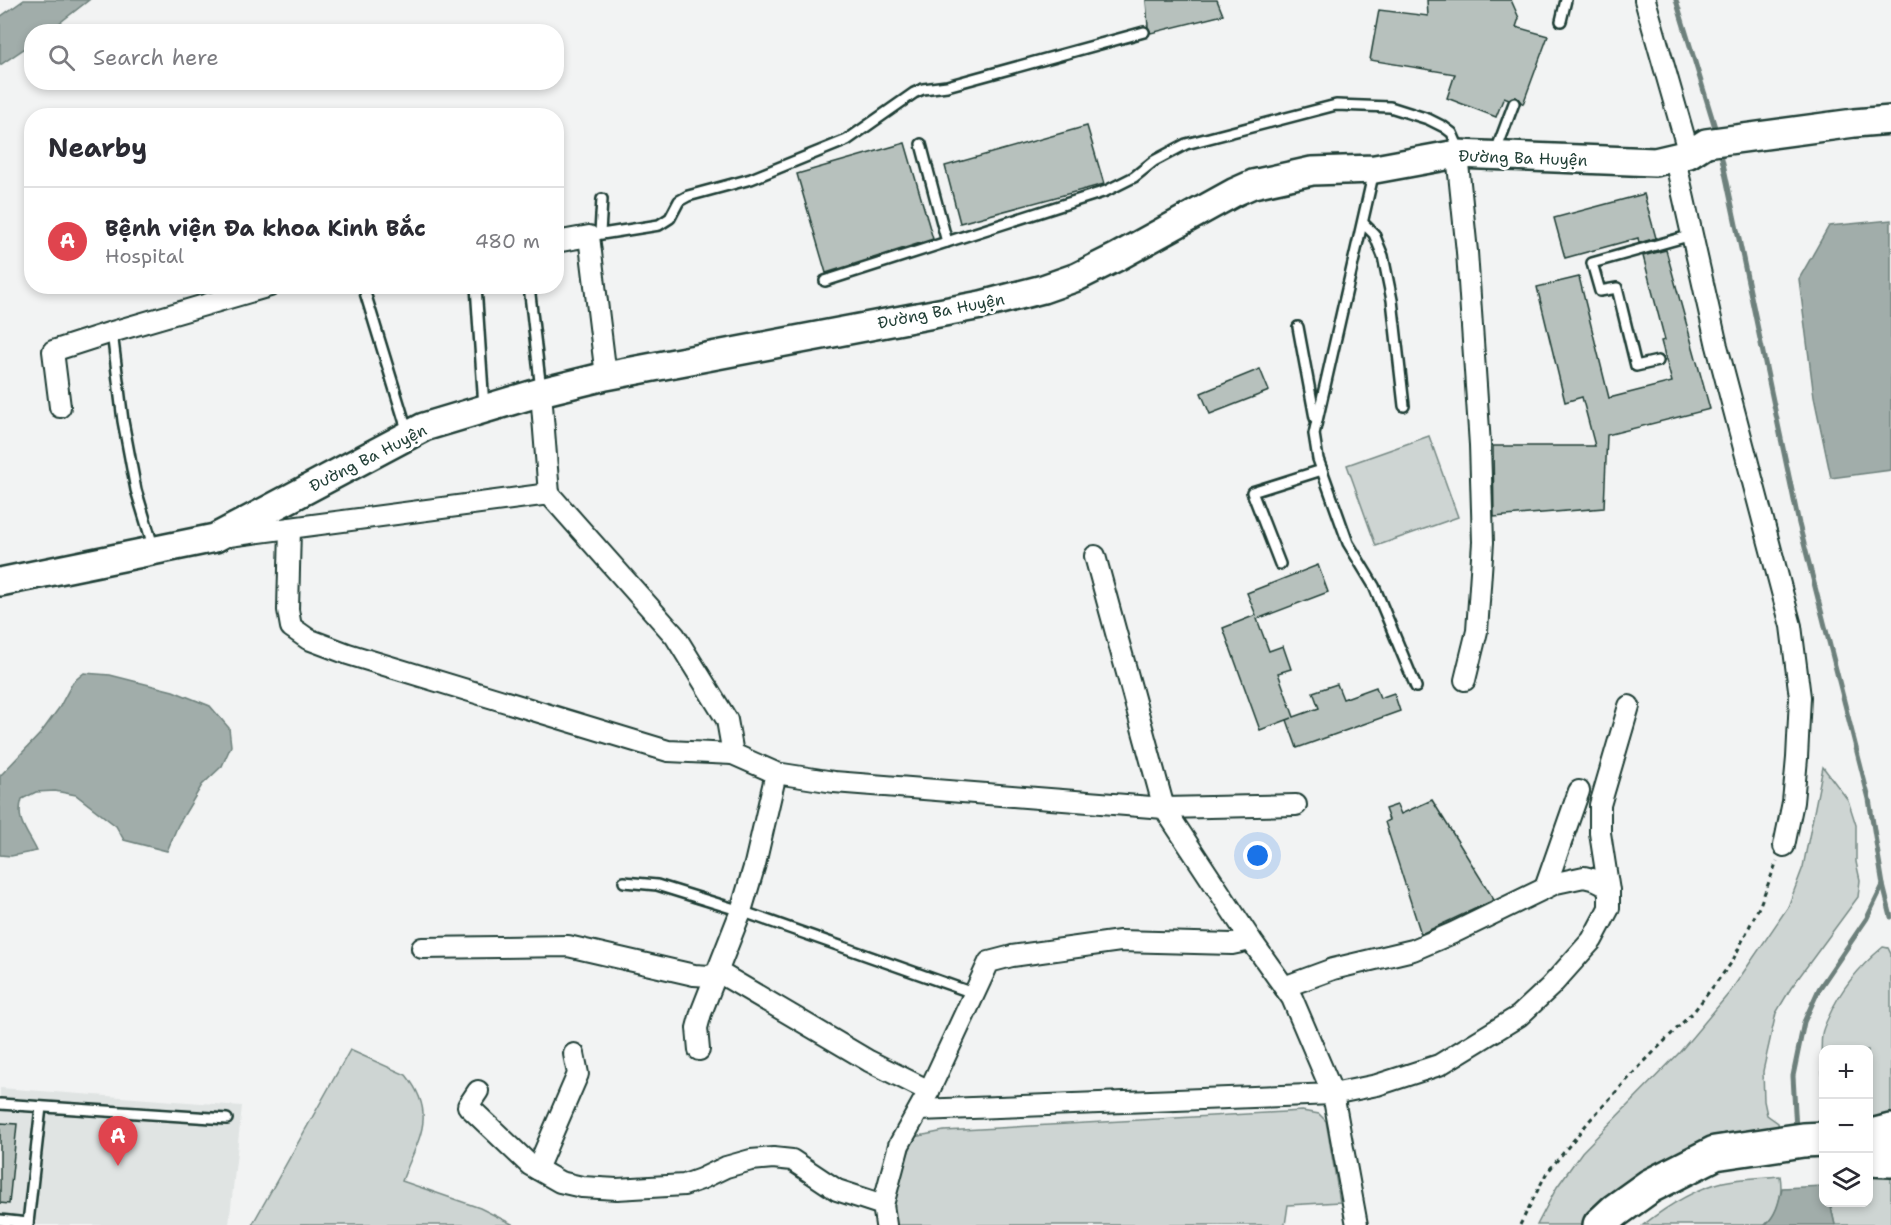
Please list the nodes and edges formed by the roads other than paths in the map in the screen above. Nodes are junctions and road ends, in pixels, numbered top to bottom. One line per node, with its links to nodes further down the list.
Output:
1 (1566, 0): 3 (lane)
2 (1645, 0): 8 (street)
3 (1561, 21)
4 (1144, 32): 14 (lane)
5 (1514, 103): 10 (lane)
6 (1891, 120): 8 (street, Đường Ba Huyện)
7 (921, 144): 17 (lane)
8 (1688, 152): 10 (street, Đường Ba Huyện); 15 (street)
9 (1457, 154): 10 (street, Đường Ba Huyện); 11 (street, Đường Ba Huyện); 17 (lane); 41 (street)
10 (1494, 156)
11 (1375, 169): 13 (lane); 26 (street, Đường Ba Huyện)
12 (603, 199): 14 (lane)
13 (1363, 223): 28 (lane); 31 (lane)
14 (595, 234): 16 (street); 26 (street)
15 (1692, 235): 25 (lane); 49 (street)
16 (564, 240)
17 (947, 242): 18 (lane)
18 (825, 281)
19 (243, 294): 24 (street)
20 (365, 294): 32 (lane)
21 (477, 294): 30 (lane)
22 (530, 294): 27 (lane)
23 (1298, 327): 31 (lane)
24 (112, 332): 29 (street); 37 (lane)
25 (1658, 361)
26 (606, 376): 27 (street, Đường Ba Huyện)
27 (541, 392): 30 (street, Đường Ba Huyện); 34 (street)
28 (1404, 406)
29 (60, 407)
30 (484, 409): 32 (street, Đường Ba Huyện)
31 (1316, 423): 33 (lane)
32 (409, 436): 36 (street, Đường Ba Huyện)
33 (1322, 470): 39 (lane); 42 (lane)
34 (549, 494): 35 (street); 44 (street)
35 (290, 528): 36 (street); 44 (street)
36 (215, 538): 37 (street, Đường Ba Huyện)
37 (155, 552): 40 (street, Đường Ba Huyện)
38 (1095, 556): 48 (street)
39 (1280, 564)
40 (0, 582)
41 (1465, 681)
42 (1416, 687)
43 (1629, 706): 52 (street)
44 (733, 754): 45 (street)
45 (776, 772): 48 (street); 53 (street)
46 (1579, 791): 51 (street)
47 (1296, 805): 48 (street)
48 (1164, 808): 54 (street)
49 (1784, 846)
50 (624, 882): 53 (lane)
51 (1545, 888): 52 (street); 57 (street)
52 (1609, 891): 63 (street)
53 (741, 911): 56 (street); 58 (lane)
54 (1251, 940): 57 (street); 58 (street)
55 (423, 948): 56 (street)
56 (718, 972): 59 (street); 62 (street)
57 (1284, 987): 63 (street)
58 (973, 993): 62 (street)
59 (699, 1050)
60 (574, 1054): 74 (street)
61 (478, 1091): 74 (street)
62 (928, 1091): 66 (street)
63 (1333, 1094): 66 (street); 79 (street)
64 (0, 1104): 65 (lane)
65 (41, 1107): 67 (lane); 77 (lane)
66 (919, 1110): 75 (street)
67 (227, 1119)
68 (1891, 1131): 69 (highway)
69 (1873, 1136)
70 (1819, 1139): 80 (highway)
71 (1873, 1159): 72 (highway)
72 (1891, 1160)
73 (1819, 1162): 81 (highway)
74 (537, 1169): 75 (street)
75 (883, 1205): 78 (street)
76 (0, 1220): 77 (lane)
77 (28, 1224)
78 (886, 1225)
79 (1357, 1225)
80 (1600, 1225)
81 (1626, 1225)

